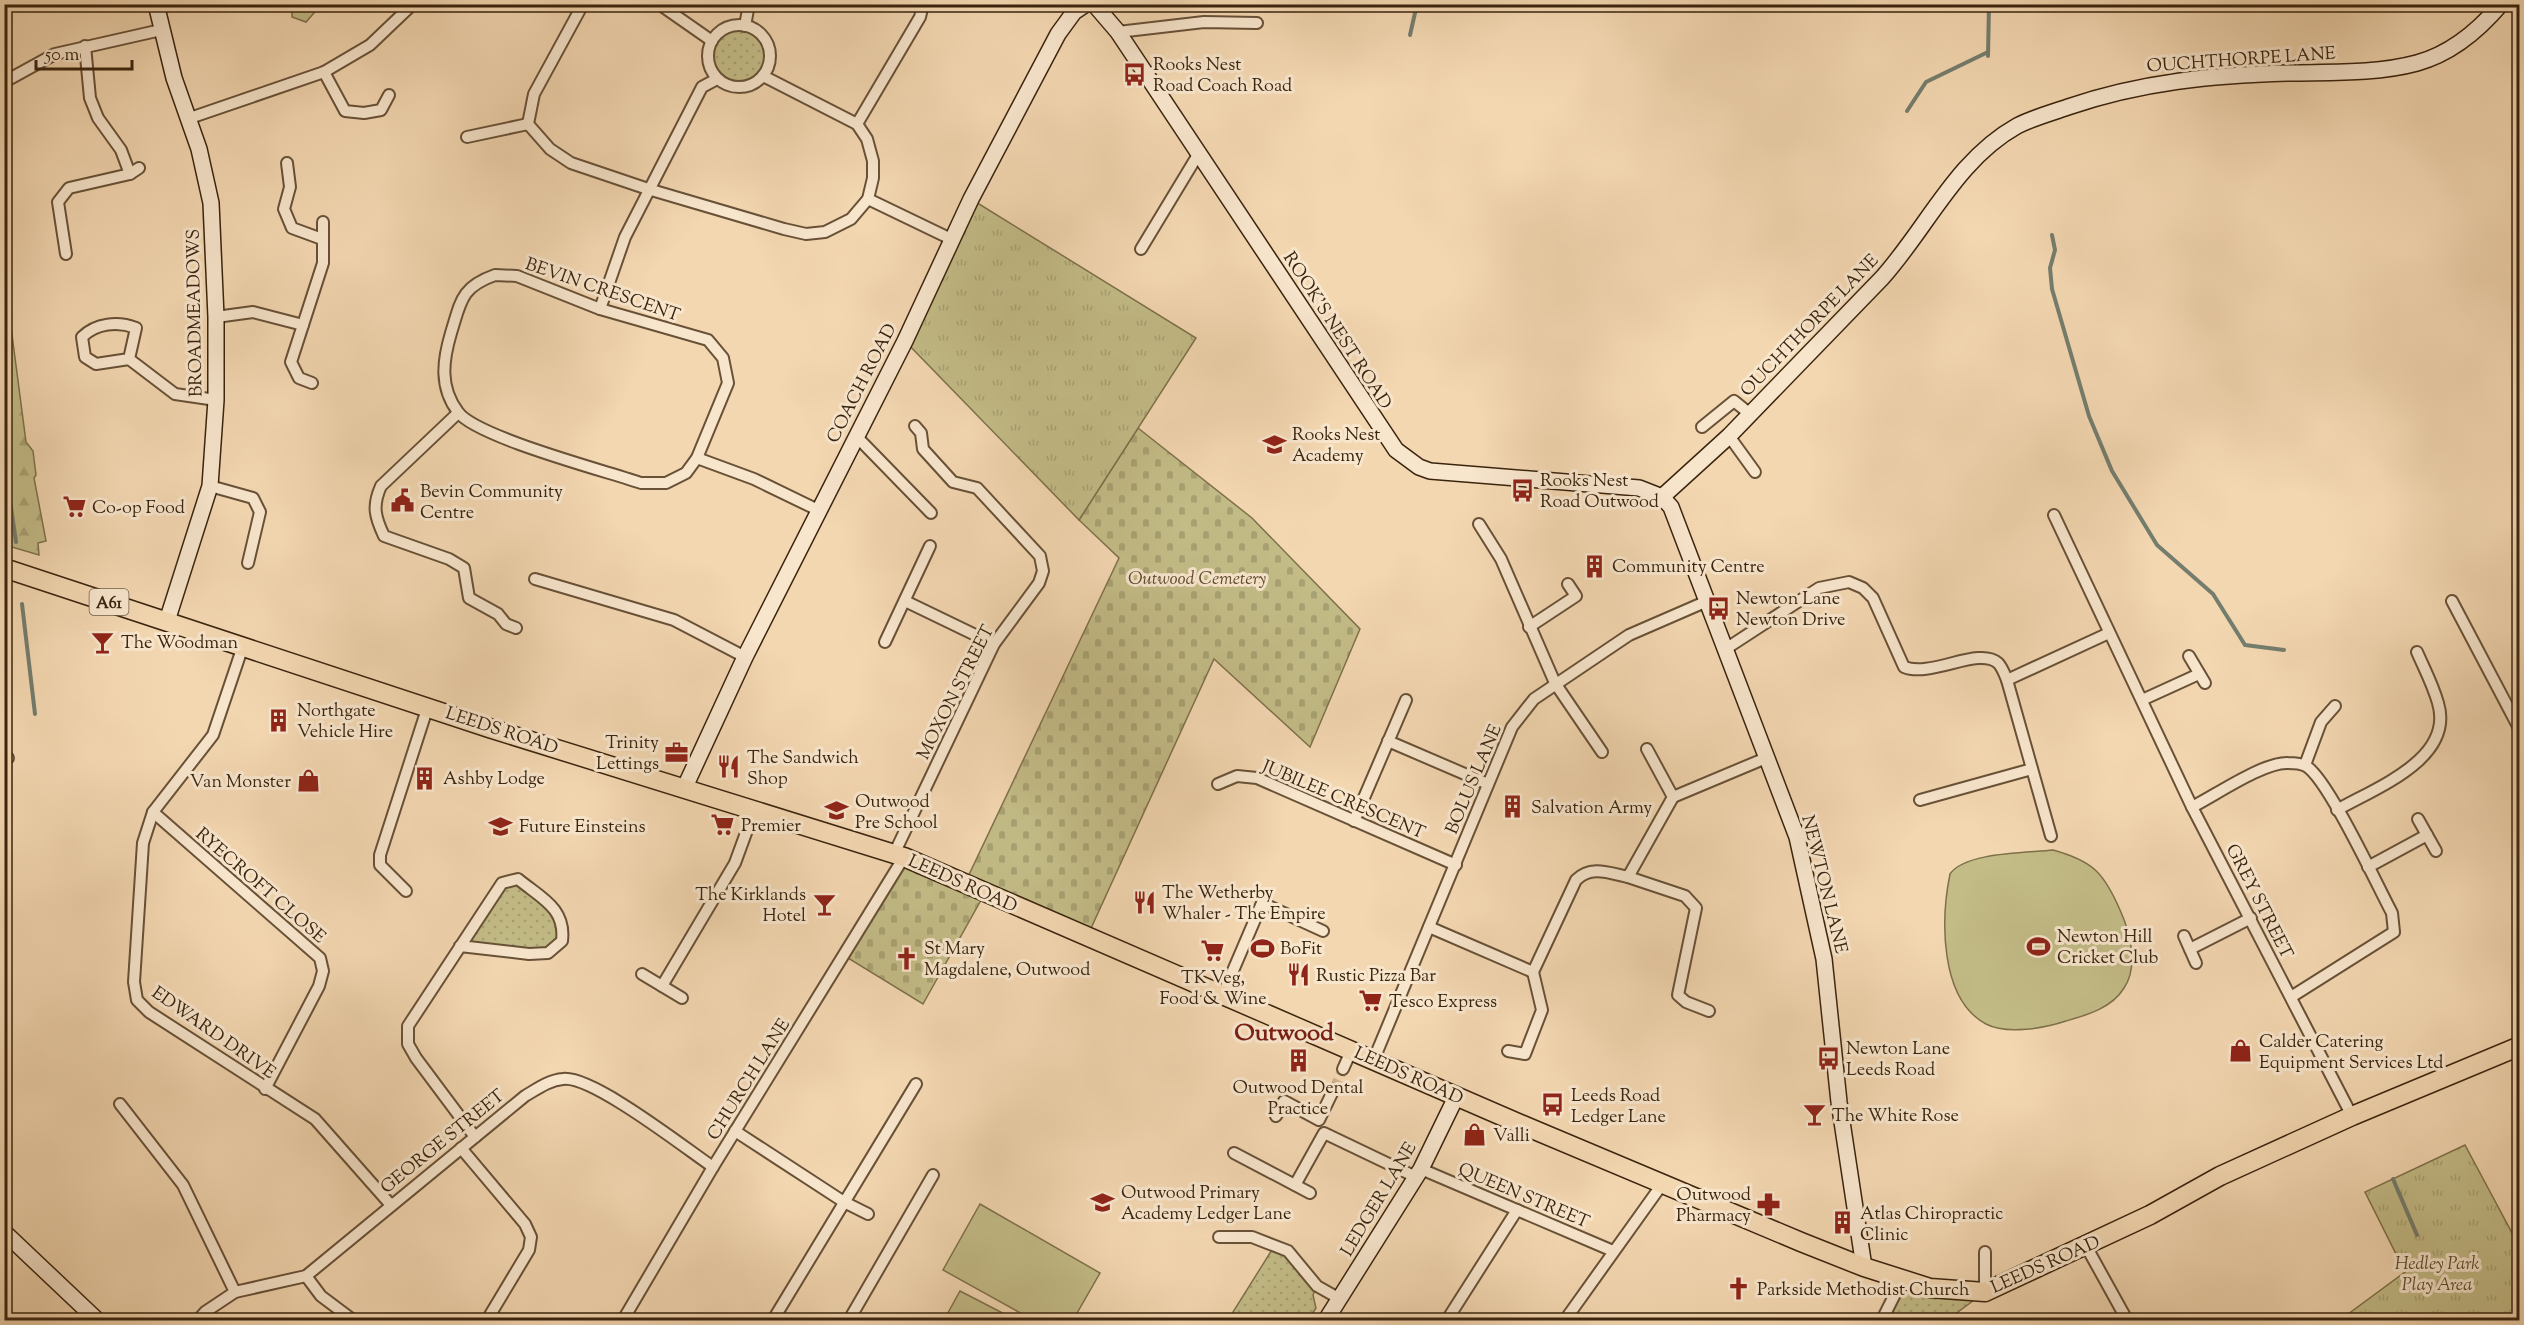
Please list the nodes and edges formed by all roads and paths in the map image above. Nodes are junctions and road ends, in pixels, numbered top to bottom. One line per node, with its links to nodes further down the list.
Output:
1 (156, 4): 12 (street, BROADMEADOWS)
2 (413, 4): 16 (street)
3 (584, 4): 22 (street)
4 (659, 4): 14 (street)
5 (749, 4): 11 (street)
6 (922, 4): 23 (street)
7 (1086, 4): 31 (street, COACH ROAD)
8 (1094, 4): 13 (street, ROOK'S NEST ROAD)
9 (2501, 4): 41 (street, OUCHTHORPE LANE)
10 (1257, 23): 13 (street)
11 (745, 26): 14 (street); 17 (street)
12 (161, 30): 15 (street); 21 (street, BROADMEADOWS)
13 (1118, 32): 25 (street, ROOK'S NEST ROAD)
14 (712, 41): 18 (street)
15 (85, 46): 19 (street); 33 (street)
16 (324, 72): 20 (street); 21 (street)
17 (763, 76): 18 (street); 23 (street)
18 (717, 79): 27 (street)
19 (4, 82)
20 (389, 95)
21 (190, 118): 35 (street, BROADMEADOWS)
22 (528, 124): 24 (street); 27 (street)
23 (857, 124): 28 (street)
24 (467, 137)
25 (1199, 153): 32 (street); 49 (street, ROOK'S NEST ROAD)
26 (286, 164): 30 (street)
27 (648, 189): 28 (street); 34 (street)
28 (868, 199): 31 (street)
29 (323, 222): 30 (street)
30 (322, 239): 36 (street)
31 (951, 239): 44 (street, COACH ROAD)
32 (1141, 249)
33 (66, 254)
34 (600, 309): 40 (street, BEVIN CRESCENT); 46 (street, BEVIN CRESCENT)
35 (216, 317): 36 (street); 39 (street, BROADMEADOWS)
36 (303, 325): 38 (street)
37 (129, 359): 37 (street); 39 (street)
38 (312, 383)
39 (216, 400): 48 (street, BROADMEADOWS)
40 (458, 413): 46 (street, BEVIN CRESCENT); 64 (street)
41 (1750, 414): 43 (street); 45 (street, OUCHTHORPE LANE)
42 (915, 426): 67 (street, MOXON STREET)
43 (1702, 427)
44 (856, 436): 50 (street, COACH ROAD); 51 (street)
45 (1729, 436): 47 (street); 49 (street, OUCHTHORPE LANE)
46 (697, 458): 50 (street)
47 (1755, 472)
48 (210, 486): 55 (street); 62 (street, BROADMEADOWS)
49 (1662, 496): 61 (street, NEWTON LANE)
50 (818, 510): 72 (street, COACH ROAD)
51 (930, 513)
52 (2054, 515): 65 (street, GREY STREET)
53 (1479, 524): 63 (street)
54 (930, 546): 59 (street)
55 (248, 563)
56 (4, 568): 62 (main road, LEEDS ROAD / A61)
57 (535, 579): 72 (street)
58 (1568, 584): 63 (street)
59 (905, 601): 66 (street); 67 (street)
60 (2452, 601): 79 (street)
61 (1705, 602): 69 (street, NEWTON LANE); 74 (street, BOLUS LANE)
62 (167, 621): 68 (main road, LEEDS ROAD / A61)
63 (1529, 627): 74 (street)
64 (516, 628)
65 (2109, 633): 73 (street); 76 (street, GREY STREET)
66 (885, 642)
67 (994, 644): 100 (street, MOXON STREET)
68 (243, 646): 77 (main road, LEEDS ROAD / A61); 94 (street, EDWARD DRIVE)
69 (1724, 650): 73 (street); 83 (street, NEWTON LANE)
70 (2416, 652): 92 (street)
71 (2189, 656): 76 (street)
72 (745, 657): 88 (street, COACH ROAD)
73 (2007, 680): 85 (street)
74 (1555, 683): 82 (street); 87 (street, BOLUS LANE)
75 (1406, 700): 80 (street)
76 (2142, 700): 91 (street, GREY STREET)
77 (429, 706): 88 (main road, LEEDS ROAD / A61); 104 (street)
78 (2335, 706): 84 (street)
79 (2520, 730)
80 (1388, 741): 87 (street); 96 (street)
81 (1647, 749): 89 (street)
82 (1602, 752)
83 (1766, 758): 89 (street); 150 (street, NEWTON LANE)
84 (2305, 765): 91 (street); 92 (street)
85 (2032, 769): 90 (street); 98 (street)
86 (1218, 784): 96 (street, JUBILEE CRESCENT)
87 (1488, 784): 101 (street, BOLUS LANE)
88 (684, 789): 93 (main road, LEEDS ROAD / A61)
89 (1673, 797): 103 (street)
90 (1920, 800)
91 (2192, 807): 105 (street, GREY STREET)
92 (2337, 810): 102 (street)
93 (754, 811): 100 (main road, LEEDS ROAD / A61); 114 (street)
94 (153, 812): 125 (street, EDWARD DRIVE); 125 (street, RYECROFT CLOSE)
95 (2418, 819): 97 (street)
96 (1354, 821): 101 (street, JUBILEE CRESCENT)
97 (2427, 835): 99 (street); 102 (street)
98 (2051, 836)
99 (2436, 851)
100 (899, 856): 115 (main road, LEEDS ROAD / A61); 131 (street, CHURCH LANE)
101 (1456, 865): 106 (street, BOLUS LANE)
102 (2367, 867): 116 (street)
103 (1628, 877): 112 (street); 118 (street)
104 (406, 891)
105 (2251, 918): 110 (street); 116 (street, GREY STREET)
106 (1430, 927): 112 (street); 122 (street, BOLUS LANE)
107 (1323, 931): 115 (street)
108 (2184, 936): 110 (street)
109 (460, 946): 109 (street); 132 (street)
110 (2190, 948): 111 (street)
111 (2196, 963)
112 (1533, 972): 121 (street)
113 (642, 974): 114 (street)
114 (662, 986): 117 (street)
115 (1223, 994): 120 (main road, LEEDS ROAD / A61)
116 (2291, 997): 130 (street, GREY STREET)
117 (682, 998)
118 (1709, 1011)
119 (2520, 1046): 130 (main road, LEEDS ROAD / A61)
120 (1352, 1049): 122 (main road, LEEDS ROAD / A61); 123 (street)
121 (1508, 1051)
122 (1374, 1059): 127 (main road, LEEDS ROAD / A61)
123 (1342, 1069)
124 (916, 1084): 141 (street)
125 (266, 1089): 142 (street, EDWARD DRIVE)
126 (1334, 1089): 129 (street)
127 (1457, 1095): 136 (street, LEDGER LANE); 138 (main road, LEEDS ROAD / A61)
128 (120, 1104): 153 (street)
129 (1276, 1116)
130 (2352, 1116): 147 (main road, LEEDS ROAD / A61)
131 (735, 1131): 135 (street, CHURCH LANE); 141 (street)
132 (474, 1137): 133 (street, GEORGE STREET); 135 (street, GEORGE STREET)
133 (461, 1148): 142 (street, GEORGE STREET); 159 (street)
134 (1234, 1153): 139 (street)
135 (713, 1167): 160 (street, CHURCH LANE)
136 (1419, 1173): 139 (street, QUEEN STREET); 143 (street, QUEEN STREET); 155 (street, LEDGER LANE)
137 (933, 1175): 162 (street)
138 (1663, 1183): 148 (street); 150 (main road, LEEDS ROAD / A61)
139 (1295, 1185): 140 (street)
140 (1310, 1193)
141 (844, 1202): 144 (street); 161 (street)
142 (390, 1204): 151 (street, GEORGE STREET)
143 (1517, 1210): 148 (street, QUEEN STREET); 164 (street)
144 (868, 1214)
145 (4, 1232): 156 (street)
146 (1220, 1236): 155 (street)
147 (2086, 1246): 154 (main road, LEEDS ROAD / A61); 167 (street)
148 (1613, 1251): 165 (street)
149 (1986, 1252): 154 (street)
150 (1864, 1267): 152 (main road, LEEDS ROAD / A61)
151 (306, 1276): 153 (street, GEORGE STREET); 158 (street)
152 (1902, 1280): 154 (main road, LEEDS ROAD / A61); 166 (street)
153 (235, 1292): 157 (street, GEORGE STREET)
154 (1986, 1292)
155 (1340, 1299): 163 (street, LEDGER LANE)
156 (97, 1320)
157 (198, 1320)
158 (353, 1320)
159 (487, 1320)
160 (623, 1320)
161 (773, 1320)
162 (849, 1320)
163 (1326, 1320)
164 (1447, 1320)
165 (1565, 1320)
166 (1882, 1320)
167 (2127, 1320)

